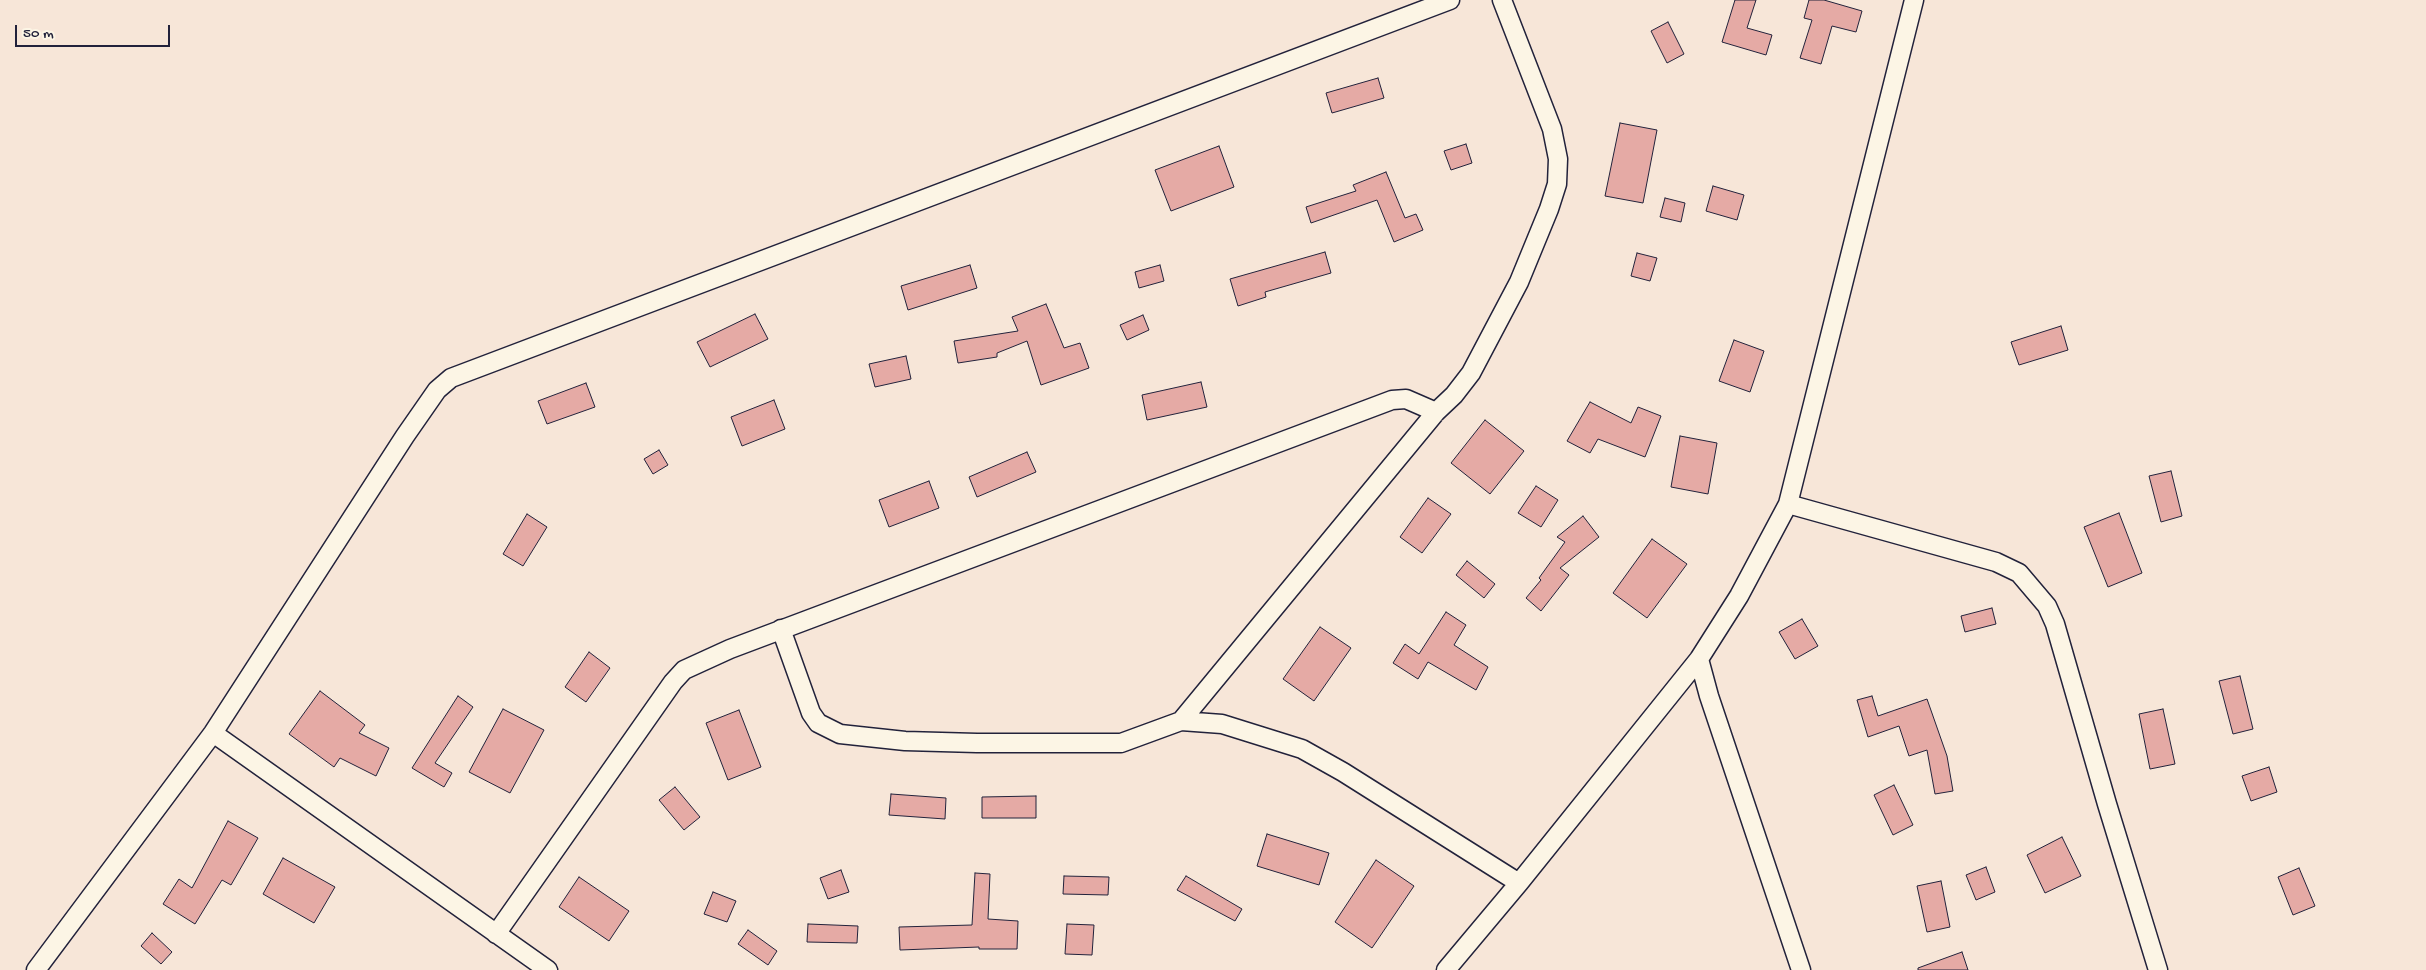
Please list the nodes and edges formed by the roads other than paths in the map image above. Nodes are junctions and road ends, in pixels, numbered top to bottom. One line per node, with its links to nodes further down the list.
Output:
1 (1450, 0): 9 (street)
2 (1502, 0): 4 (street)
3 (1914, 0): 5 (street)
4 (1436, 412): 6 (street); 8 (street)
5 (1788, 504): 7 (street); 16 (street)
6 (781, 630): 8 (street); 11 (street)
7 (1699, 659): 10 (street); 15 (street)
8 (1181, 721): 10 (street)
9 (213, 733): 11 (street); 12 (street)
10 (1519, 883): 14 (street)
11 (496, 934): 13 (street)
12 (36, 970)
13 (548, 970)
14 (1446, 970)
15 (1801, 970)
16 (2158, 970)

